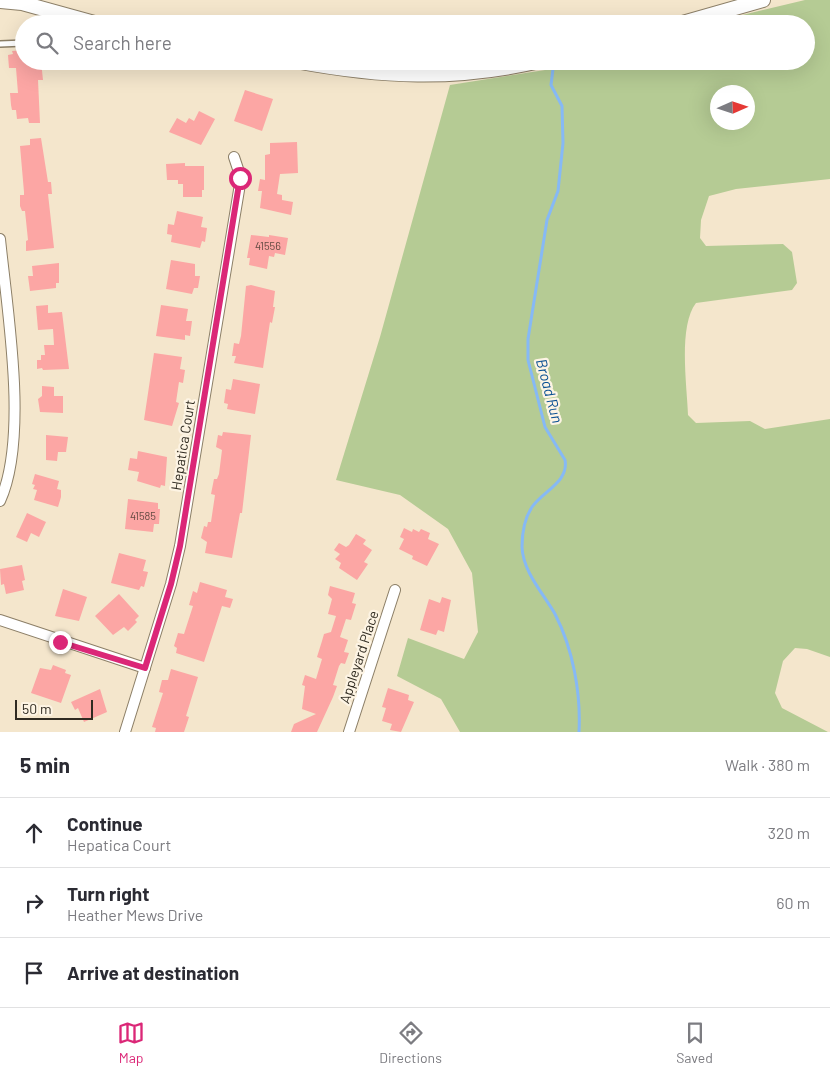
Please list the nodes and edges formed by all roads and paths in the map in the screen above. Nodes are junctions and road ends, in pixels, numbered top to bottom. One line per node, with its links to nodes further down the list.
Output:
1 (763, 0): 4 (main road)
2 (0, 1): 3 (main road)
3 (57, 15)
4 (710, 15)
5 (0, 44): 6 (lane)
6 (15, 44)
7 (346, 70): 8 (main road)
8 (489, 70)
9 (234, 157): 15 (street, Hepatica Court)
10 (0, 239): 11 (street)
11 (3, 297): 12 (street)
12 (0, 502)
13 (395, 590): 17 (street, Appleyard Place)
14 (0, 620): 15 (street)
15 (145, 668): 16 (street, Hepatica Court)
16 (125, 732)
17 (349, 732)

